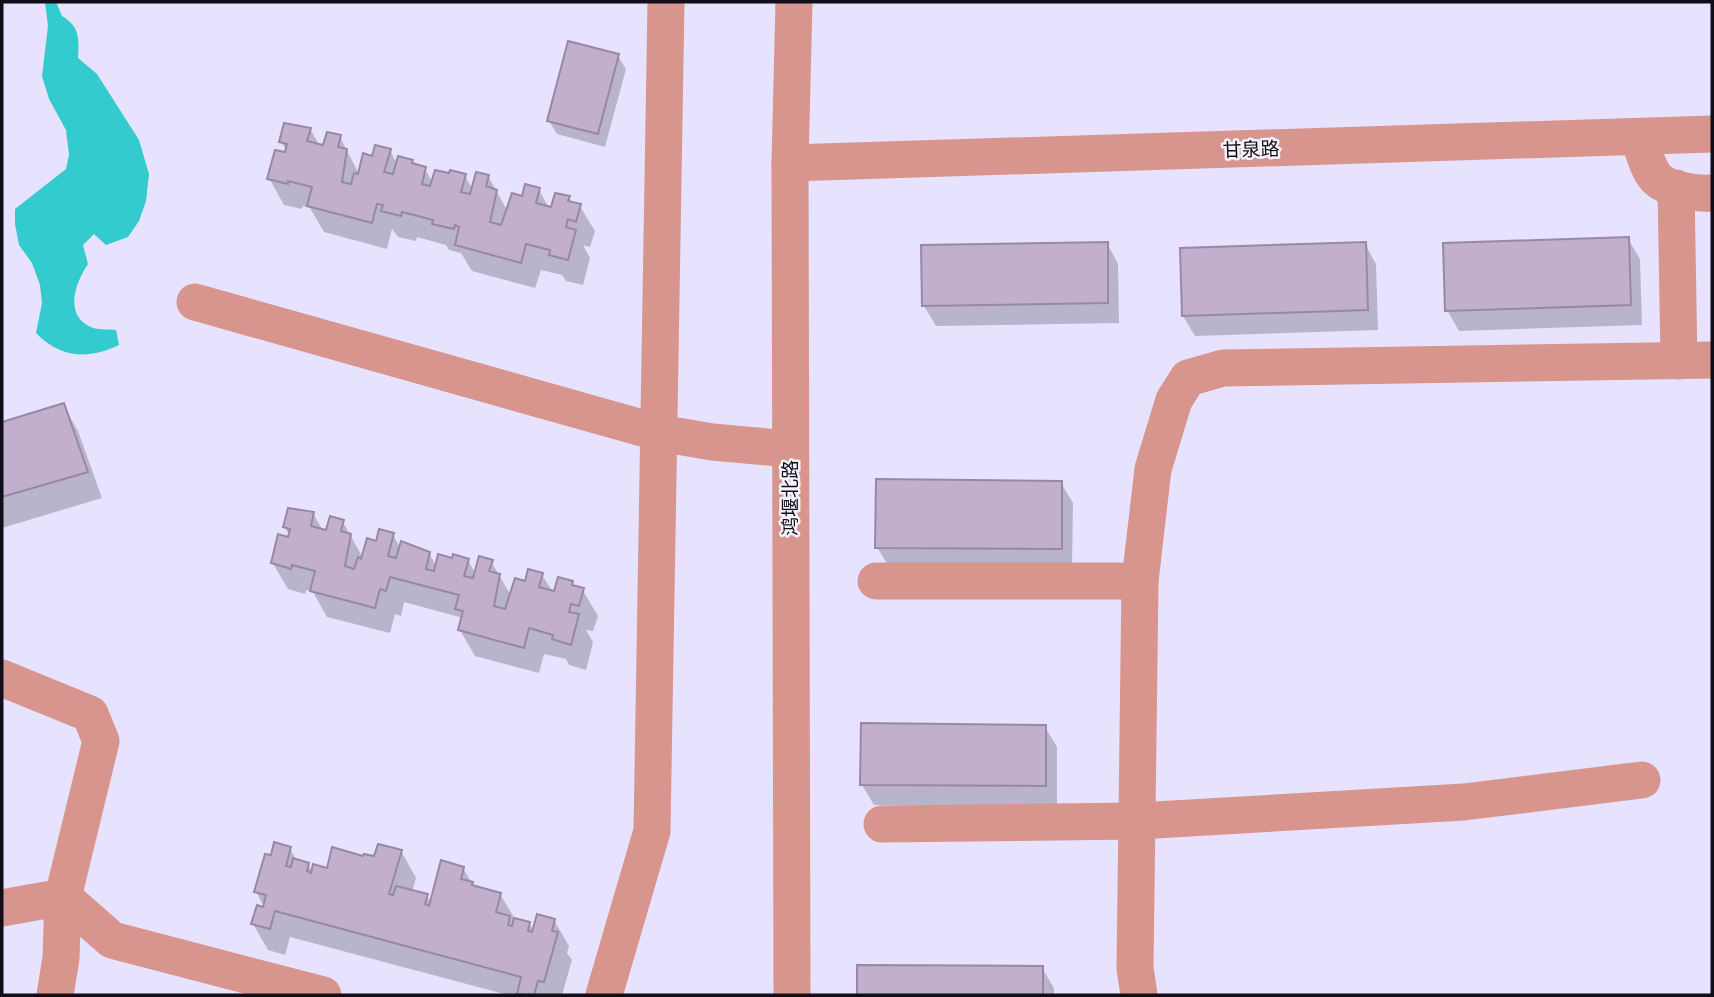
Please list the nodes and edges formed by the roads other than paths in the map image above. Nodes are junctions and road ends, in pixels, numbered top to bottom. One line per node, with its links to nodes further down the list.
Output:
1 (666, 2): 10 (street)
2 (794, 2): 5 (street, 鸿堰北路)
3 (1712, 135): 4 (street, 甘泉路)
4 (1639, 136): 5 (street, 甘泉路); 6 (street)
5 (790, 163): 11 (street, 鸿堰北路)
6 (1676, 188): 7 (street); 9 (street)
7 (1712, 193)
8 (195, 302): 10 (street)
9 (1696, 360): 13 (street)
10 (660, 433): 11 (street); 22 (street)
11 (790, 449): 23 (street, 鸿堰北路)
12 (876, 581): 13 (street)
13 (1140, 581): 16 (street)
14 (2, 678): 18 (street)
15 (1642, 779): 16 (street)
16 (1138, 821): 17 (street); 24 (street)
17 (883, 824)
18 (63, 897): 19 (street); 20 (street); 21 (street)
19 (2, 908)
20 (55, 995)
21 (323, 995)
22 (604, 995)
23 (792, 995)
24 (1139, 995)

